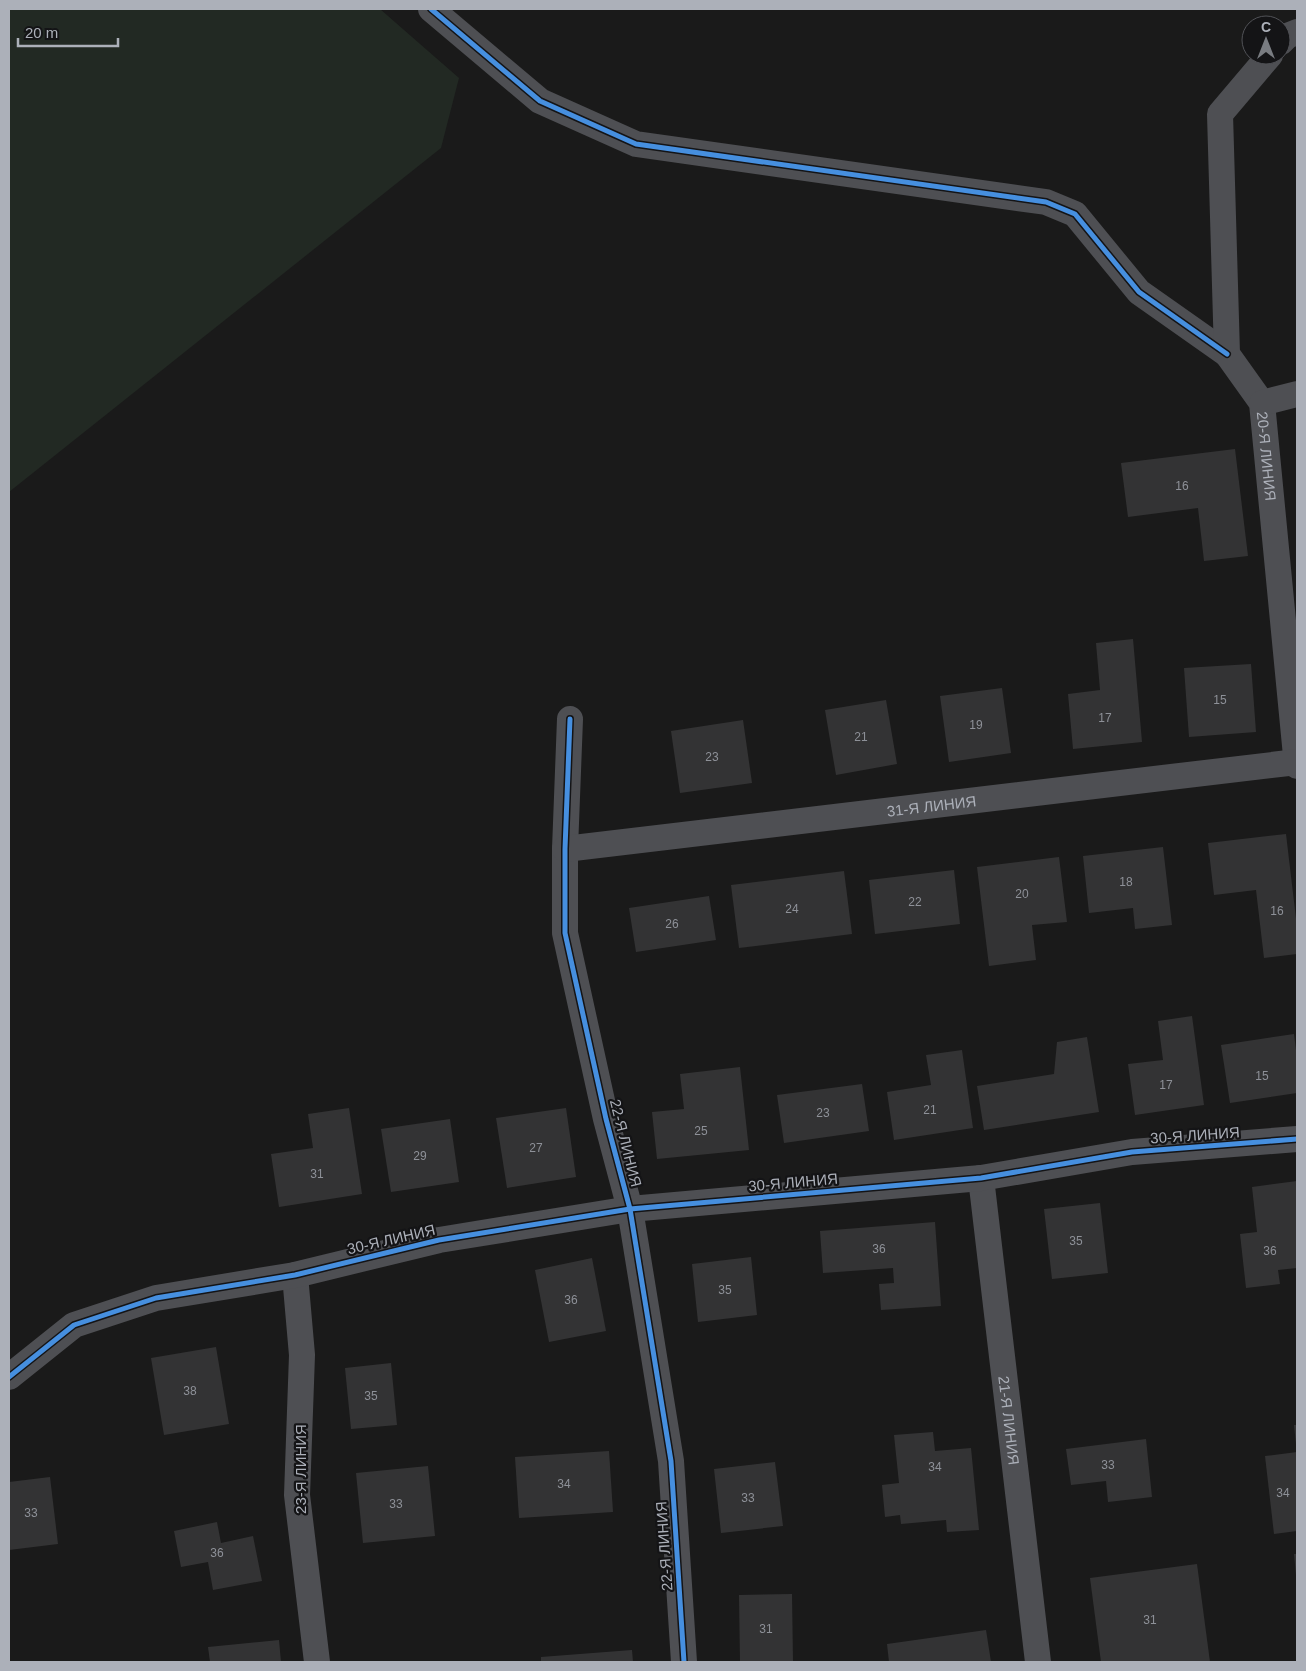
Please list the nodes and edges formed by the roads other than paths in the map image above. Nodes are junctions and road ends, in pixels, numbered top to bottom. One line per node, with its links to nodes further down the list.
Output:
1 (432, 9): 3 (street, 20-Я ЛИНИЯ)
2 (1262, 65): 3 (street)
3 (1227, 354): 5 (street, 20-Я ЛИНИЯ)
4 (1297, 394): 5 (street)
5 (1262, 402): 7 (street, 20-Я ЛИНИЯ)
6 (570, 719): 9 (street, 22-Я ЛИНИЯ)
7 (1297, 762): 8 (street, 20-Я ЛИНИЯ); 9 (street, 31-Я ЛИНИЯ)
8 (1297, 766)
9 (565, 849): 12 (street, 22-Я ЛИНИЯ)
10 (1297, 1139): 11 (street, 30-Я ЛИНИЯ)
11 (981, 1178): 12 (street, 30-Я ЛИНИЯ); 17 (street, 21-Я ЛИНИЯ)
12 (630, 1209): 13 (street, 30-Я ЛИНИЯ); 16 (street, 22-Я ЛИНИЯ)
13 (295, 1274): 14 (street, 30-Я ЛИНИЯ); 15 (street, 23-Я ЛИНИЯ)
14 (9, 1377)
15 (317, 1662)
16 (684, 1662)
17 (1038, 1662)

